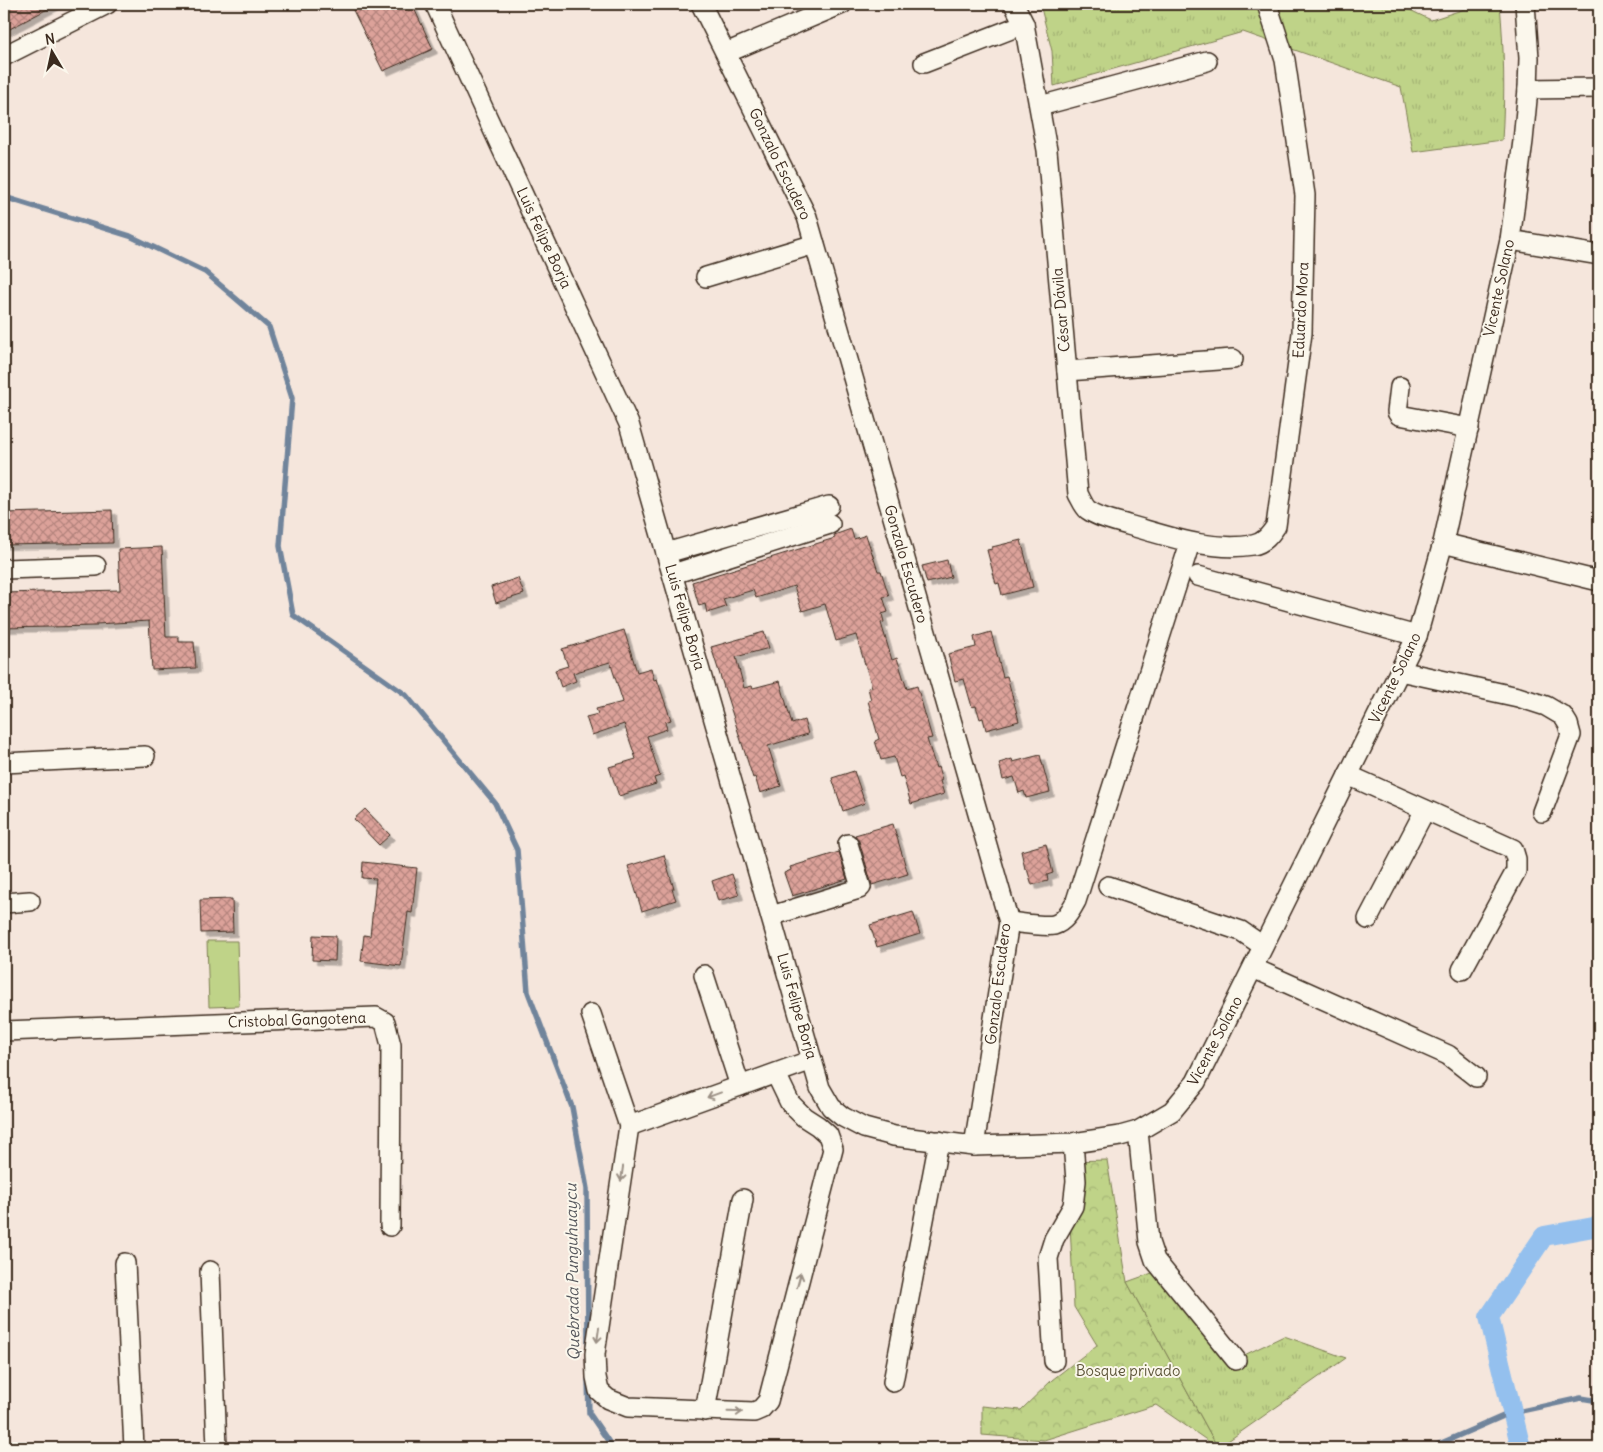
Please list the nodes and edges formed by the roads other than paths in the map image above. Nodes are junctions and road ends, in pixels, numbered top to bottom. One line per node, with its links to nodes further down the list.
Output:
1 (108, 4): 8 (street)
2 (435, 4): 27 (street, Luis Felipe Borja)
3 (701, 4): 10 (street, Gonzalo Escudero)
4 (842, 4): 10 (street)
5 (1014, 4): 9 (street, César Dávila)
6 (1267, 4): 25 (street, Eduardo Mora)
7 (1525, 4): 15 (street, Vicente Solano)
8 (83, 9): 11 (street)
9 (1024, 24): 13 (street); 16 (street, César Dávila)
10 (726, 52): 18 (street, Gonzalo Escudero)
11 (4, 56)
12 (1207, 61): 16 (street)
13 (924, 63)
14 (1599, 88): 15 (street)
15 (1528, 89): 17 (street, Vicente Solano)
16 (1040, 106): 22 (street, César Dávila)
17 (1510, 240): 19 (street); 24 (street, Vicente Solano)
18 (815, 244): 20 (street); 46 (street, Gonzalo Escudero)
19 (1599, 254)
20 (706, 277)
21 (1233, 359): 22 (street)
22 (1067, 371): 25 (street, César Dávila)
23 (1400, 387): 24 (street)
24 (1469, 428): 26 (street, Vicente Solano)
25 (1190, 543): 46 (street)
26 (1443, 543): 32 (street); 33 (street, Vicente Solano)
27 (666, 552): 30 (street, Luis Felipe Borja); 30 (street)
28 (96, 566): 29 (street)
29 (4, 569)
30 (672, 574): 44 (street, Luis Felipe Borja)
31 (1198, 576): 33 (street)
32 (1599, 581)
33 (1417, 636): 34 (street, Vicente Solano)
34 (1400, 671): 37 (street, Vicente Solano); 39 (street)
35 (145, 756): 36 (street)
36 (4, 763)
37 (1348, 774): 38 (street); 47 (street, Vicente Solano)
38 (1425, 810): 45 (street); 49 (street)
39 (1542, 812)
40 (848, 844): 44 (street)
41 (1108, 886): 47 (street)
42 (30, 901): 43 (street)
43 (4, 903)
44 (771, 916): 53 (street, Luis Felipe Borja)
45 (1368, 919)
46 (1009, 922): 61 (street, Gonzalo Escudero)
47 (1264, 946): 48 (street, Vicente Solano)
48 (1253, 968): 55 (street); 58 (street, Vicente Solano)
49 (1462, 970)
50 (704, 975): 56 (street)
51 (591, 1014): 57 (street)
52 (4, 1031): 63 (street, Cristobal Gangotena)
53 (812, 1060): 54 (street); 59 (street, Luis Felipe Borja)
54 (776, 1074): 56 (street); 69 (street, one-way to 54)
55 (1476, 1077)
56 (740, 1086): 57 (street, one-way to 57)
57 (629, 1126): 69 (street, one-way to 69)
58 (1138, 1131): 60 (street, Vicente Solano); 66 (street)
59 (939, 1142): 61 (street, Luis Felipe Borja); 68 (street)
60 (1073, 1143): 61 (street, Vicente Solano); 67 (street)
61 (974, 1146)
62 (743, 1198): 69 (street)
63 (390, 1226)
64 (125, 1263): 70 (street)
65 (210, 1271): 71 (street)
66 (1236, 1360)
67 (1054, 1361)
68 (893, 1382)
69 (706, 1411)
70 (134, 1448)
71 (217, 1448)

